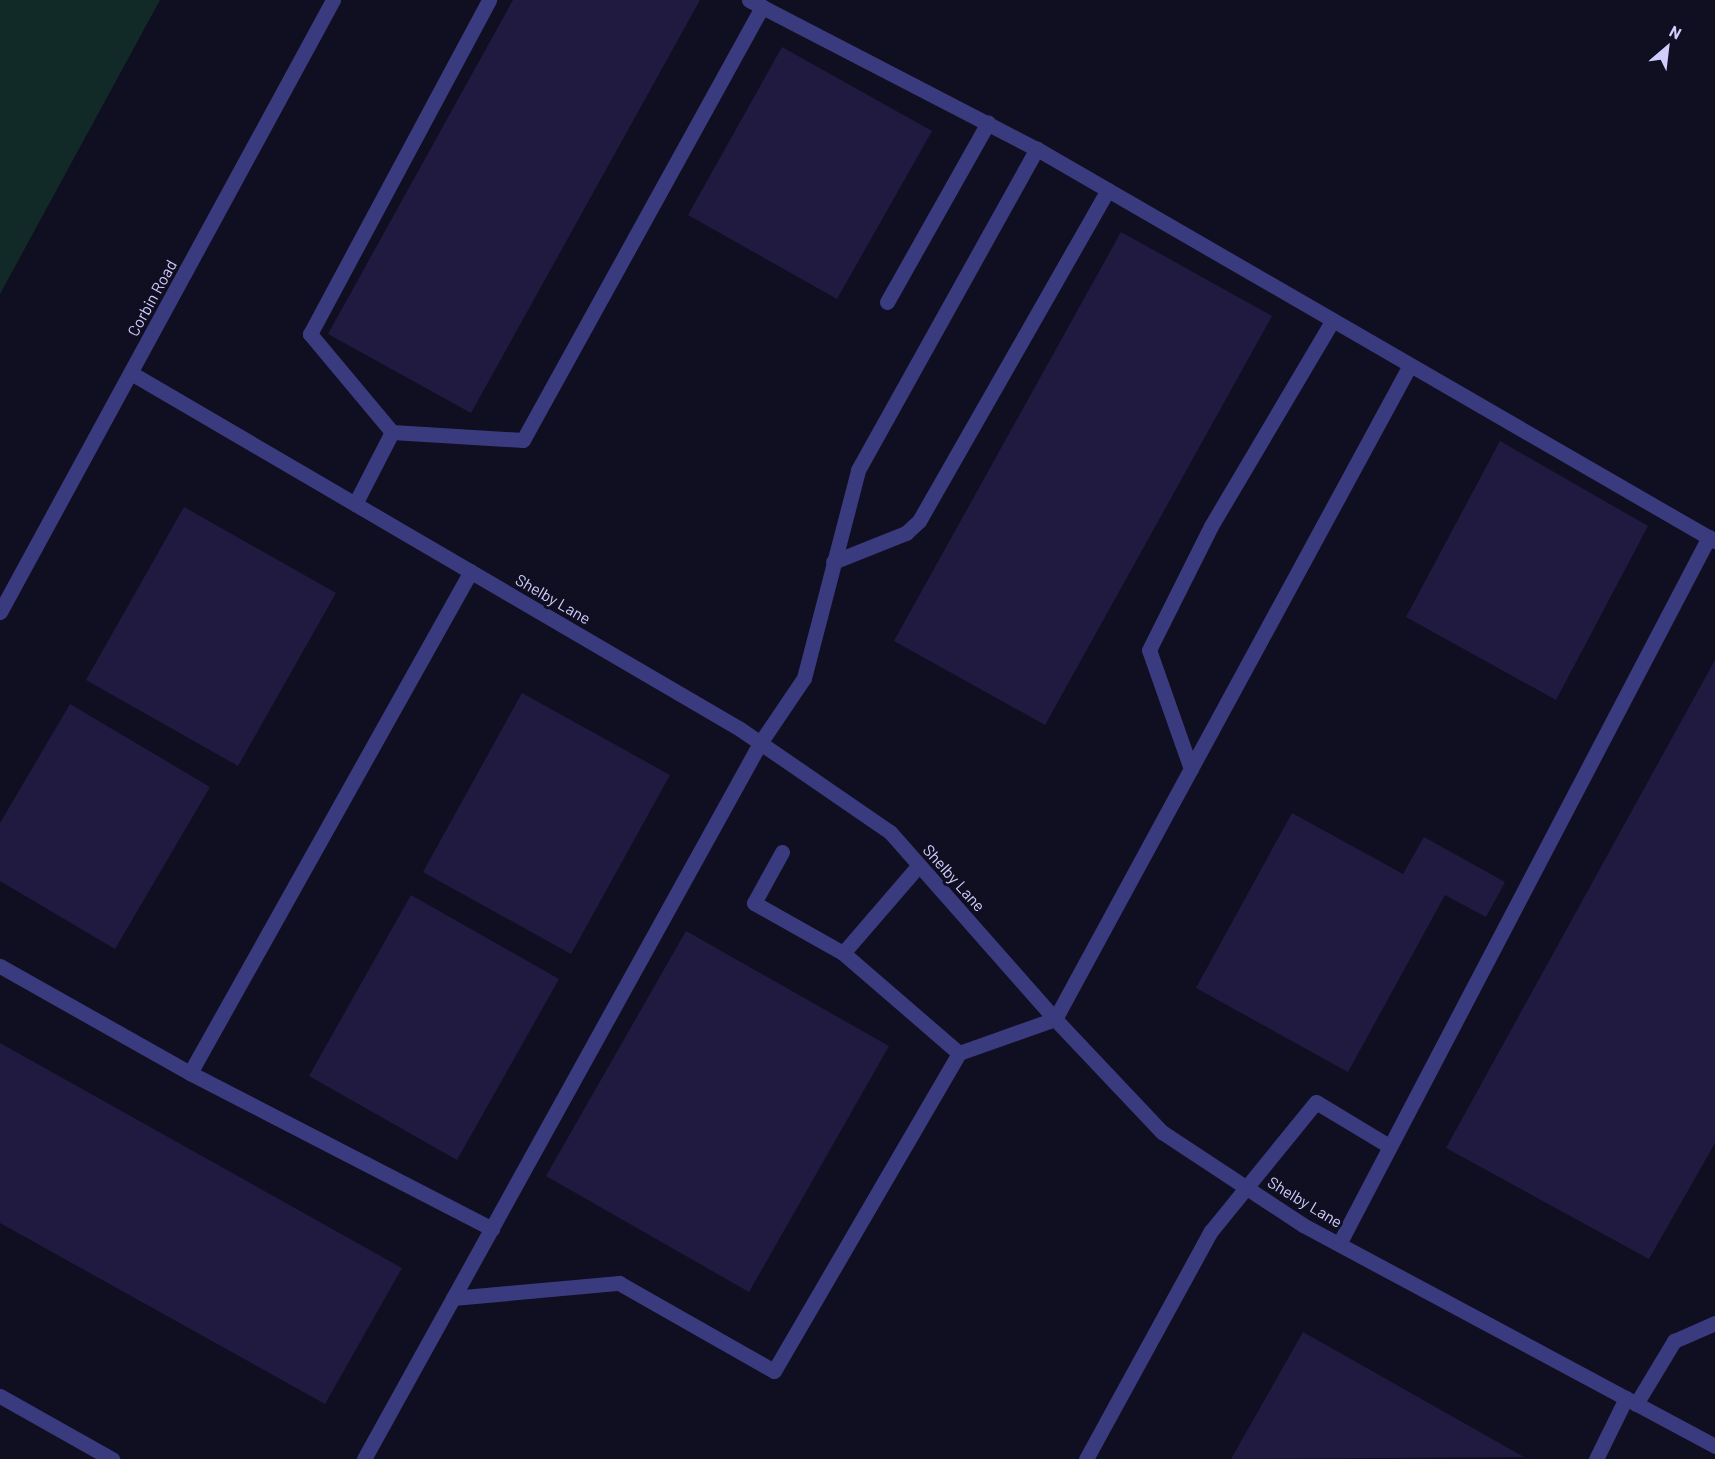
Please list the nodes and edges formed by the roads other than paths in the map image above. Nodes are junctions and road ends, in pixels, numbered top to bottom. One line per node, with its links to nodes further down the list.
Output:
1 (333, 0): 10 (street, Corbin Road)
2 (489, 0): 11 (street)
3 (755, 4): 4 (street); 11 (street)
4 (988, 123): 5 (street); 7 (street)
5 (1037, 148): 6 (street); 14 (street)
6 (1108, 190): 8 (street); 14 (street)
7 (887, 302)
8 (1332, 321): 9 (street); 18 (street)
9 (1409, 367): 13 (street); 18 (street)
10 (131, 373): 12 (street, Shelby Lane); 16 (street, Corbin Road)
11 (392, 432): 12 (street)
12 (356, 504): 15 (street, Shelby Lane)
13 (1712, 539): 26 (street)
14 (833, 562): 17 (street)
15 (471, 571): 17 (street, Shelby Lane); 25 (street)
16 (0, 612)
17 (760, 743): 20 (street, Shelby Lane); 28 (street)
18 (1191, 769): 23 (street)
19 (782, 852): 21 (street)
20 (919, 865): 21 (street); 23 (street, Shelby Lane)
21 (843, 953): 24 (street)
22 (0, 966): 25 (street)
23 (1055, 1019): 24 (street); 27 (street, Shelby Lane)
24 (959, 1053): 30 (street)
25 (190, 1073): 28 (street)
26 (1389, 1146): 27 (street); 29 (street)
27 (1249, 1189): 29 (street, Shelby Lane); 37 (street)
28 (492, 1229): 30 (street)
29 (1340, 1244): 33 (street, Shelby Lane)
30 (453, 1298): 36 (street)
31 (1715, 1323): 33 (street)
32 (0, 1396): 35 (street)
33 (1631, 1401): 34 (street, Shelby Lane); 38 (street)
34 (1715, 1446)
35 (112, 1459)
36 (364, 1459)
37 (1086, 1459)
38 (1596, 1459)

